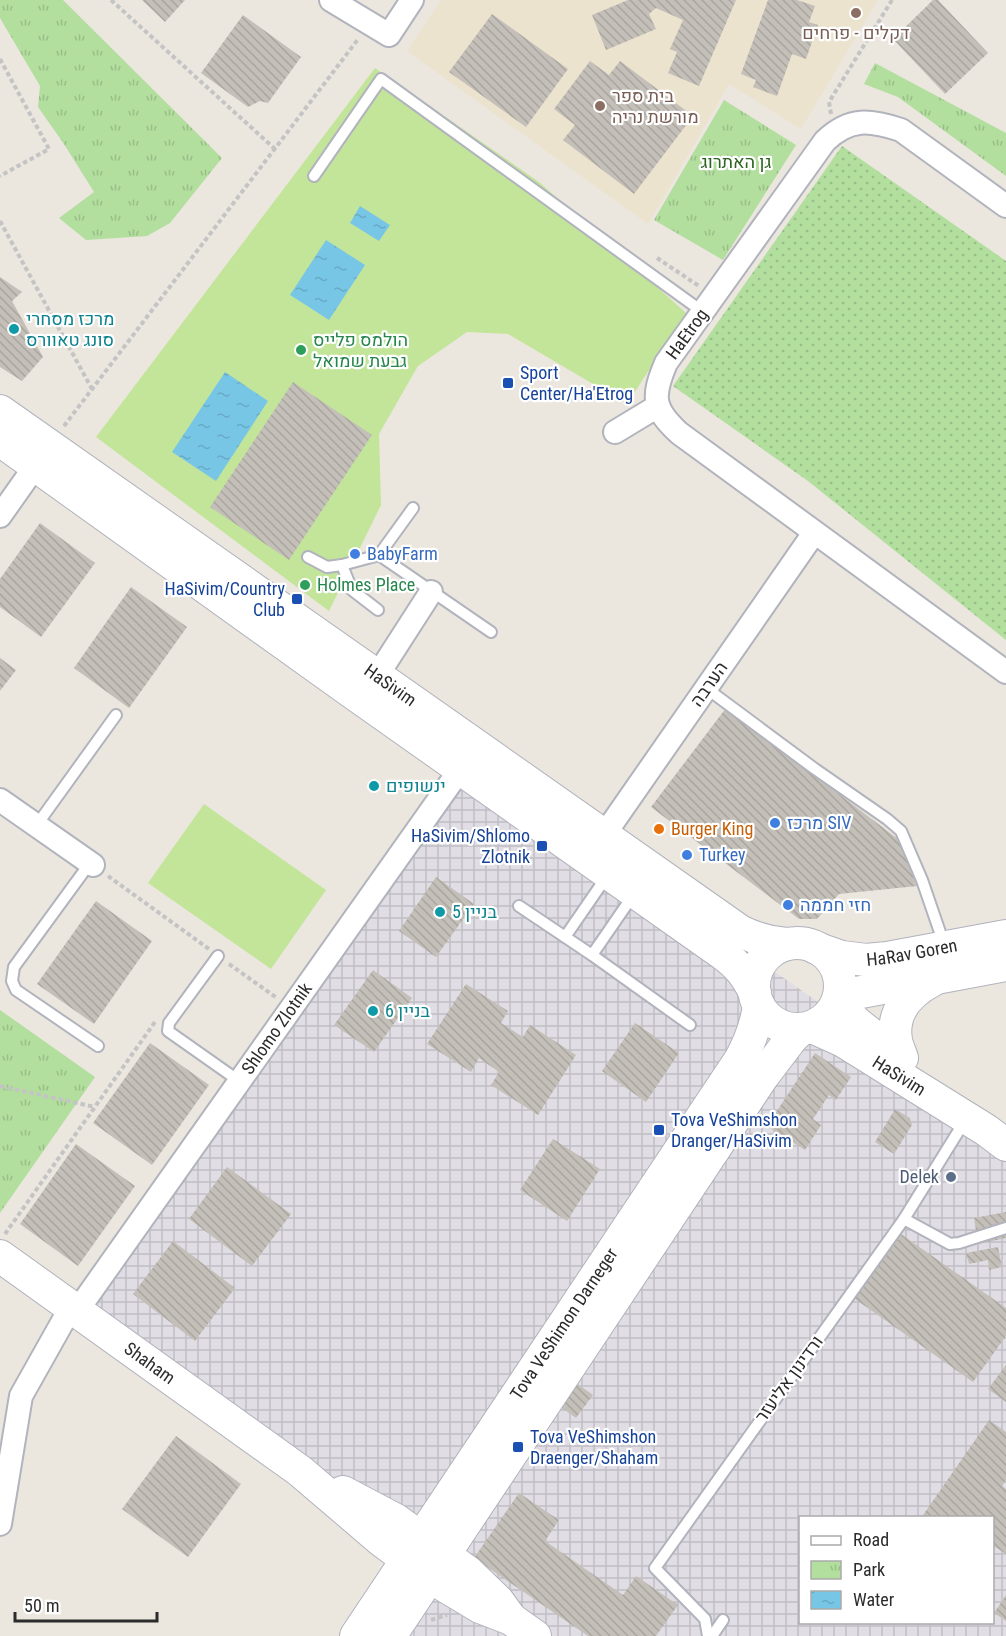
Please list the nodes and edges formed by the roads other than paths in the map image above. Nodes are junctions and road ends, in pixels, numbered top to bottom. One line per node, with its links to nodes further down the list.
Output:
1 (331, 0): 2 (street)
2 (412, 0)
3 (314, 176): 5 (lane)
4 (1006, 206): 5 (street, HaEtrog)
5 (703, 312): 6 (street, HaEtrog)
6 (658, 406): 8 (street); 13 (street)
7 (0, 411): 10 (street, HaSivim)
8 (615, 432)
9 (0, 440): 10 (street, HaSivim)
10 (42, 456): 12 (street); 21 (street, HaSivim); 24 (street, HaSivim)
11 (413, 508): 14 (lane)
12 (0, 516)
13 (814, 533): 20 (street); 22 (street, הערבה)
14 (379, 555): 16 (lane); 17 (lane)
15 (308, 557): 16 (lane)
16 (342, 565): 18 (lane)
17 (431, 592): 19 (lane); 21 (street)
18 (378, 610)
19 (491, 632)
20 (1006, 672)
21 (377, 676): 24 (street, HaSivim)
22 (706, 688): 27 (street, הערבה); 35 (lane)
23 (116, 715): 26 (lane)
24 (468, 758): 27 (street, HaSivim); 29 (street, HaSivim); 46 (street, Shlomo Zlotnik)
25 (0, 800): 26 (street)
26 (36, 826): 28 (street)
27 (604, 835): 34 (street, HaSivim)
28 (91, 864): 44 (lane)
29 (609, 874): 30 (street, HaSivim); 33 (lane)
30 (635, 892): 36 (lane); 40 (street, HaSivim)
31 (519, 906): 33 (lane)
32 (1006, 936): 35 (street, HaRav Goren)
33 (565, 937): 36 (lane)
34 (802, 946): 35 (street, HaRav Goren); 40 (street); 41 (street)
35 (945, 948)
36 (592, 955): 42 (lane)
37 (218, 956): 46 (lane)
38 (1006, 965): 39 (street, HaRav Goren)
39 (936, 978): 41 (street, HaRav Goren); 45 (street)
40 (757, 1000): 43 (street); 53 (street, Tova VeShimon Darneger)
41 (838, 1000): 43 (street); 45 (street, HaSivim)
42 (690, 1025)
43 (806, 1028): 47 (street, HaSivim); 53 (street, Tova VeShimon Darneger)
44 (98, 1046)
45 (902, 1058): 47 (street, HaSivim)
46 (239, 1081): 51 (street, Shlomo Zlotnik)
47 (982, 1127): 48 (lane, ורדינון אליעזר)
48 (904, 1219): 49 (lane); 59 (lane, ורדינון אליעזר)
49 (1006, 1228)
50 (0, 1256): 51 (street, Shaham)
51 (74, 1309): 52 (street, Shlomo Zlotnik); 53 (street, Shaham)
52 (0, 1524)
53 (426, 1557): 54 (street, Shaham); 56 (street, Shaham); 57 (street, Tova VeShimon Darneger); 58 (street, Tova VeShimon Darneger)
54 (480, 1607): 56 (street, Shaham); 57 (street)
55 (723, 1620): 59 (lane, ורדינון אליעזר)
56 (523, 1628)
57 (394, 1631)
58 (356, 1636)
59 (710, 1636)

